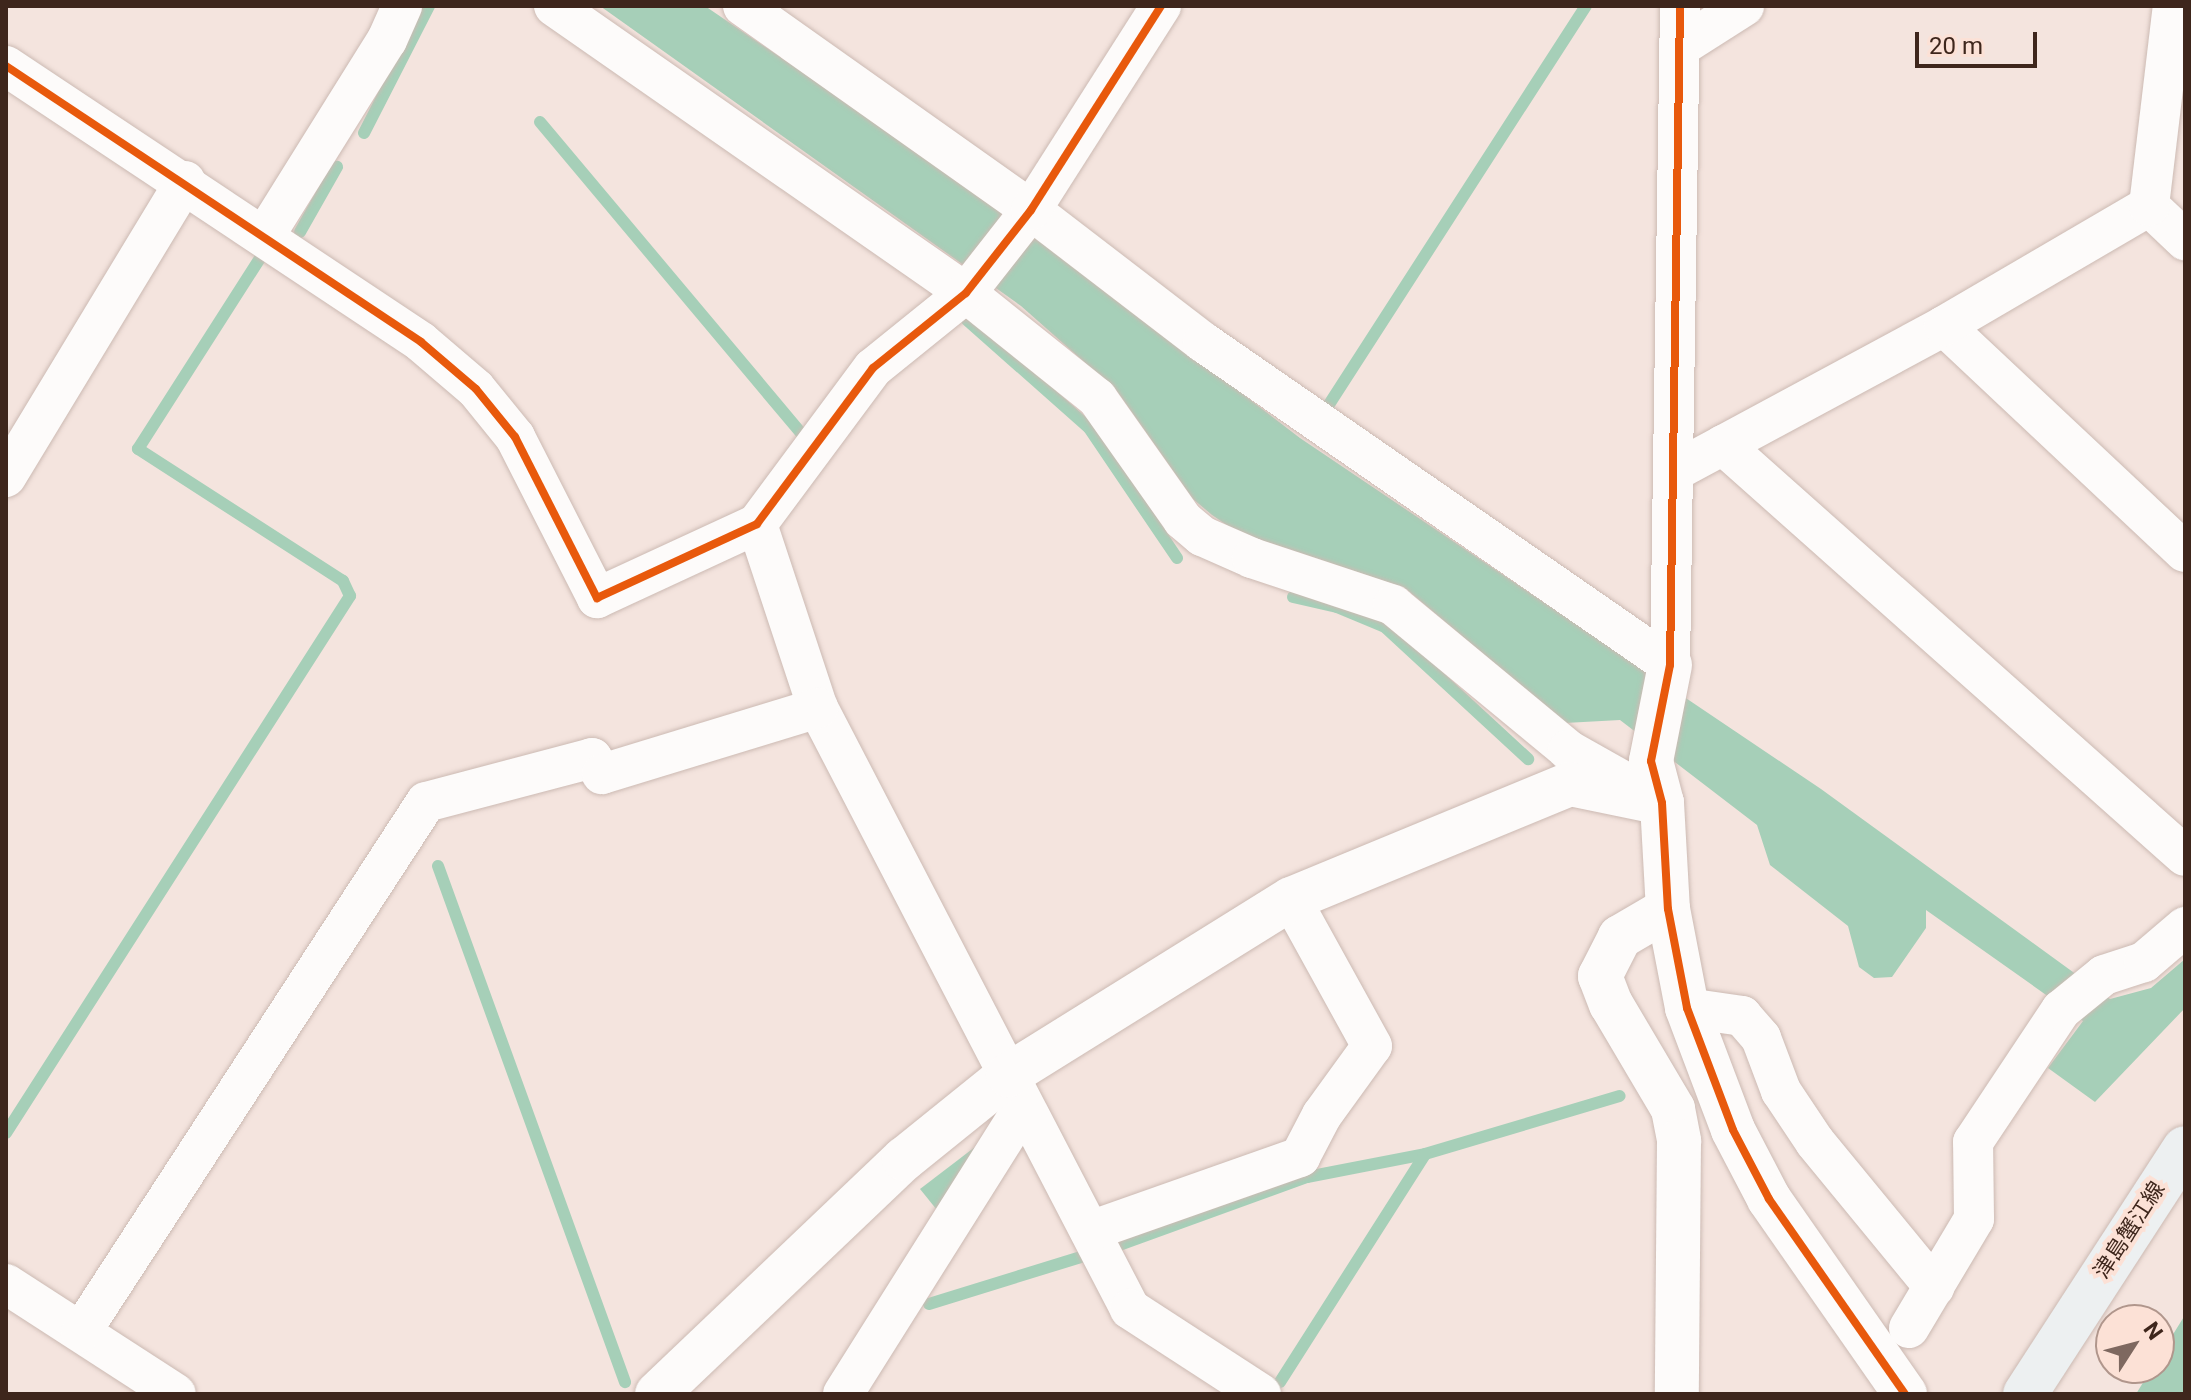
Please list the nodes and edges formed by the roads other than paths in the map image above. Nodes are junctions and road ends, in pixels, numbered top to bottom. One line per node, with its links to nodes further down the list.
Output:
1 (402, 6): 13 (street)
2 (554, 6): 15 (street)
3 (743, 6): 12 (street)
4 (1161, 6): 12 (street)
5 (1680, 6): 8 (street)
6 (1744, 6): 8 (street)
7 (2173, 6): 11 (street)
8 (1680, 47): 18 (street)
9 (6, 66): 10 (street)
10 (185, 181): 13 (street); 19 (street)
11 (2149, 206): 14 (street); 16 (street)
12 (1031, 210): 15 (street); 22 (street)
13 (265, 235): 20 (street)
14 (2185, 240)
15 (966, 293): 20 (street); 24 (street)
16 (1944, 326): 17 (street); 21 (street)
17 (1723, 445): 18 (street); 25 (street)
18 (1675, 471): 22 (street)
19 (6, 477)
20 (757, 524): 23 (street)
21 (2185, 552)
22 (1669, 670): 24 (street)
23 (818, 708): 30 (street); 36 (street)
24 (1662, 803): 26 (street); 27 (street)
25 (2185, 856)
26 (1291, 899): 30 (street); 32 (street)
27 (1668, 909): 29 (street); 41 (street)
28 (2185, 927): 34 (street)
29 (1687, 1008): 34 (street); 42 (street)
30 (1016, 1091): 32 (street); 38 (street); 39 (street)
31 (2185, 1148): 43 (main road, 津島蟹江線)
32 (1090, 1231): 40 (street)
33 (6, 1284): 36 (street)
34 (1934, 1287): 35 (street)
35 (1909, 1328)
36 (81, 1332): 37 (street)
37 (176, 1394)
38 (657, 1394)
39 (843, 1394)
40 (1261, 1394)
41 (1677, 1394)
42 (1905, 1394)
43 (2025, 1394)

